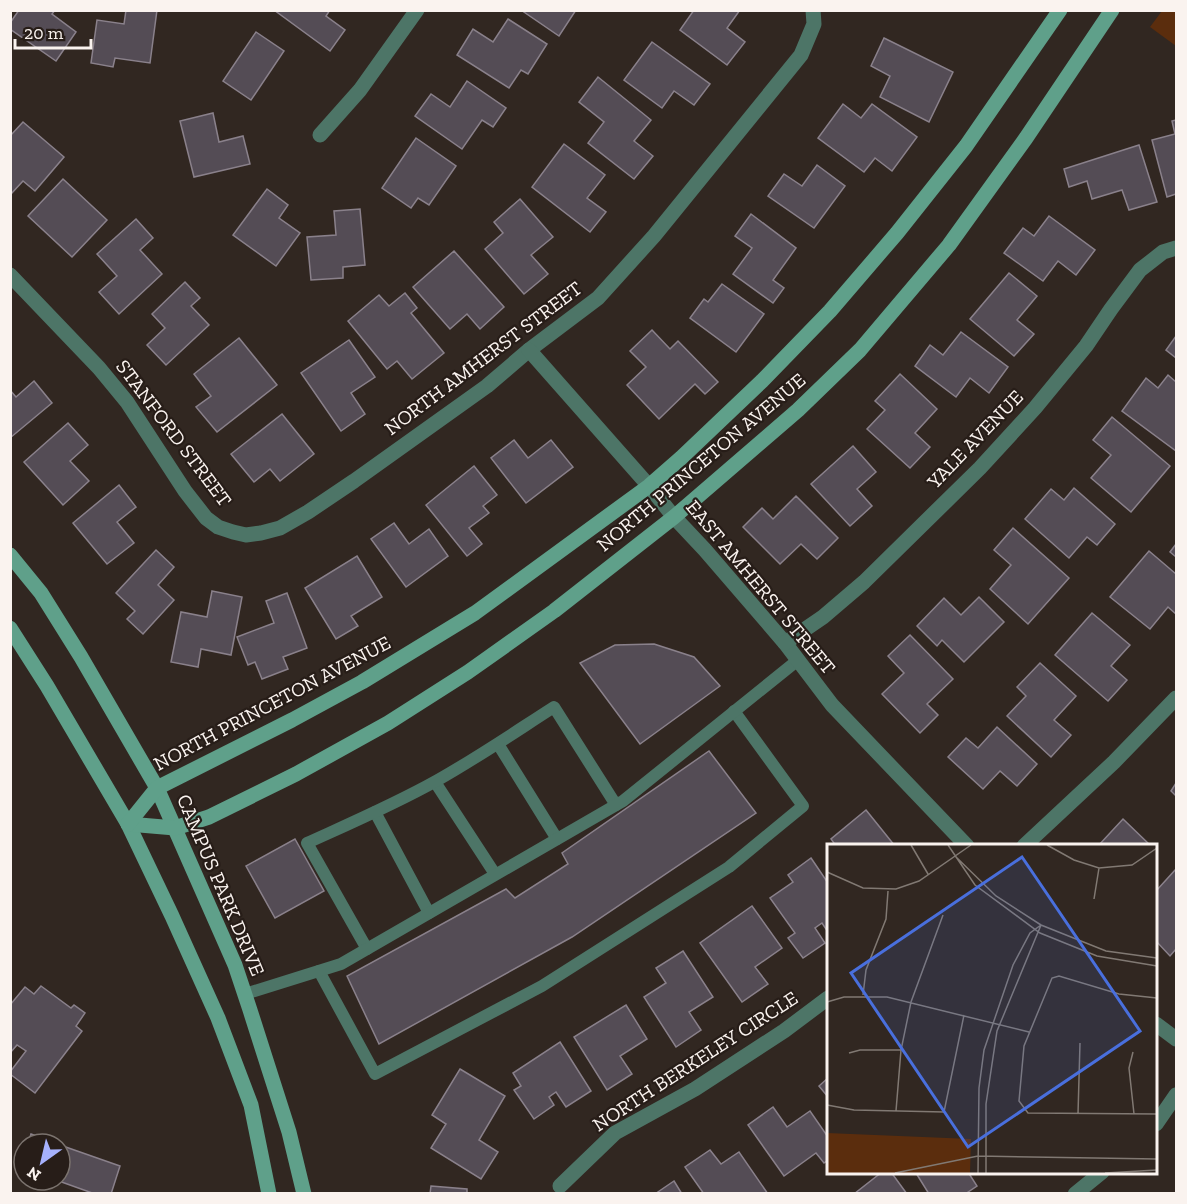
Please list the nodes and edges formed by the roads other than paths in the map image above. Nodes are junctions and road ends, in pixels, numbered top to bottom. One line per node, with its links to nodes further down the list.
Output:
1 (417, 10): 5 (street)
2 (813, 10): 8 (street, NORTH AMHERST STREET)
3 (1060, 10): 9 (street, NORTH PRINCETON AVENUE)
4 (1112, 10): 10 (street, NORTH PRINCETON AVENUE)
5 (320, 135)
6 (1176, 248): 14 (street, YALE AVENUE)
7 (10, 275): 11 (street, STANFORD STREET)
8 (529, 350): 9 (street, EAST AMHERST STREET); 11 (street, NORTH AMHERST STREET)
9 (649, 486): 10 (street, EAST AMHERST STREET); 20 (street, NORTH PRINCETON AVENUE)
10 (674, 517): 14 (street, EAST AMHERST STREET); 24 (street, NORTH PRINCETON AVENUE)
11 (233, 532)
12 (10, 555): 20 (street, CAMPUS PARK DRIVE)
13 (10, 628): 23 (street)
14 (785, 643): 15 (street, EAST AMHERST STREET)
15 (798, 660): 17 (lane); 26 (street, EAST AMHERST STREET)
16 (1176, 698): 27 (street)
17 (734, 711): 21 (lane); 31 (lane)
18 (498, 744): 19 (lane); 21 (lane); 25 (lane)
19 (435, 782): 22 (lane); 28 (lane)
20 (157, 788): 23 (street, NORTH PRINCETON AVENUE); 24 (street, CAMPUS PARK DRIVE)
21 (616, 805): 25 (lane)
22 (375, 812): 29 (lane); 30 (lane)
23 (128, 824): 24 (street, NORTH PRINCETON AVENUE); 40 (street)
24 (175, 828): 32 (street, CAMPUS PARK DRIVE)
25 (557, 838): 28 (lane)
26 (965, 844)
27 (1026, 844)
28 (495, 874): 29 (lane)
29 (429, 913): 30 (lane)
30 (366, 949): 31 (lane)
31 (319, 971): 32 (lane)
32 (245, 994): 41 (street, CAMPUS PARK DRIVE)
33 (827, 999): 39 (street, NORTH BERKELEY CIRCLE)
34 (1157, 1025): 35 (street)
35 (1176, 1039)
36 (1176, 1095): 37 (street)
37 (1157, 1121)
38 (1101, 1174): 42 (street)
39 (560, 1186)
40 (270, 1194)
41 (304, 1194)
42 (1075, 1194)

